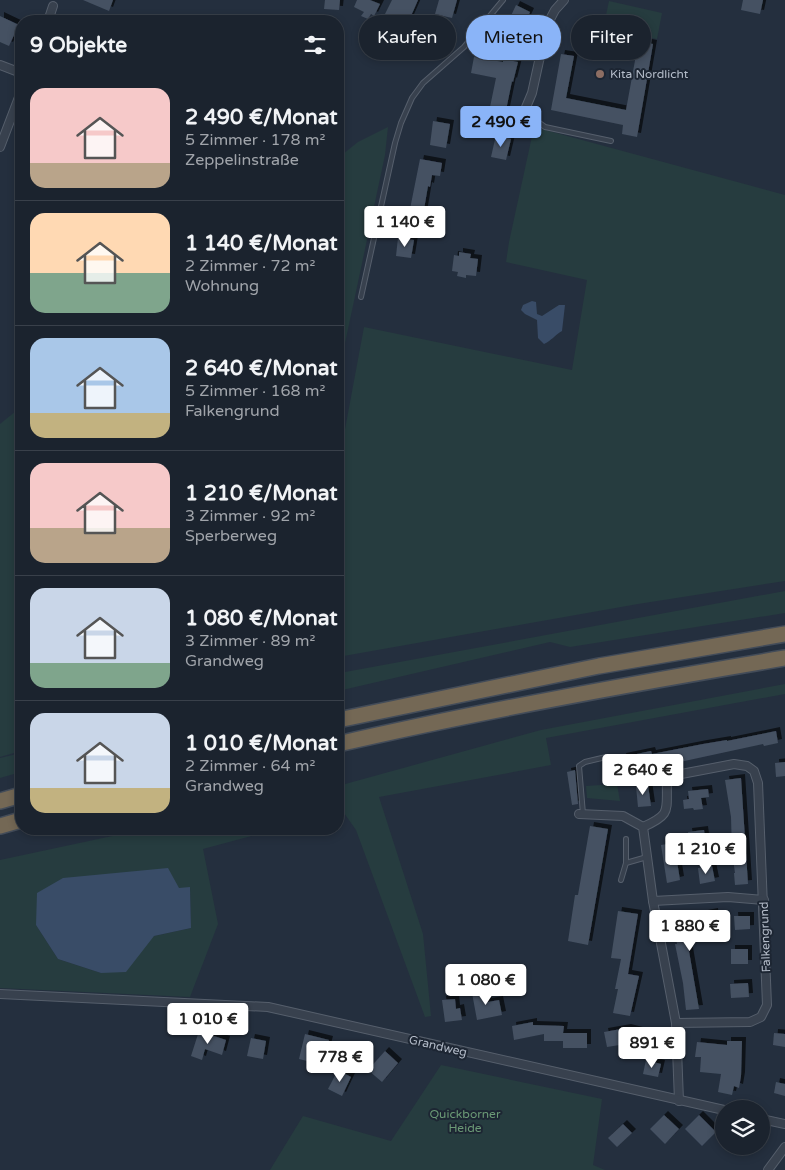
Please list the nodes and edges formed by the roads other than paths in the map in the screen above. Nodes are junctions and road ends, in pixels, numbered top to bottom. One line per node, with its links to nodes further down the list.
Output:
1 (503, 0): 11 (lane)
2 (564, 0): 8 (street)
3 (53, 6): 4 (street)
4 (50, 15)
5 (0, 65): 6 (street)
6 (15, 71)
7 (15, 108): 10 (street)
8 (524, 112): 9 (lane)
9 (611, 141)
10 (0, 147)
11 (362, 297)
12 (785, 634): 14 (highway)
13 (785, 658): 15 (highway)
14 (344, 719)
15 (344, 743)
16 (606, 757): 19 (lane)
17 (15, 797): 18 (highway)
18 (0, 801)
19 (581, 814): 22 (street)
20 (15, 822): 21 (highway)
21 (0, 826)
22 (643, 827): 24 (street); 27 (street, Falkengrund)
23 (626, 839): 25 (lane)
24 (647, 857): 25 (lane); 28 (street)
25 (626, 863): 26 (lane)
26 (621, 880)
27 (764, 900): 28 (street); 30 (street, Falkengrund)
28 (653, 901): 30 (street)
29 (0, 994): 31 (street, Grandweg)
30 (676, 1023): 31 (street)
31 (679, 1101): 32 (street, Grandweg)
32 (715, 1108)
33 (770, 1121): 34 (street)
34 (785, 1124)
35 (785, 1147): 36 (street)
36 (768, 1170)

